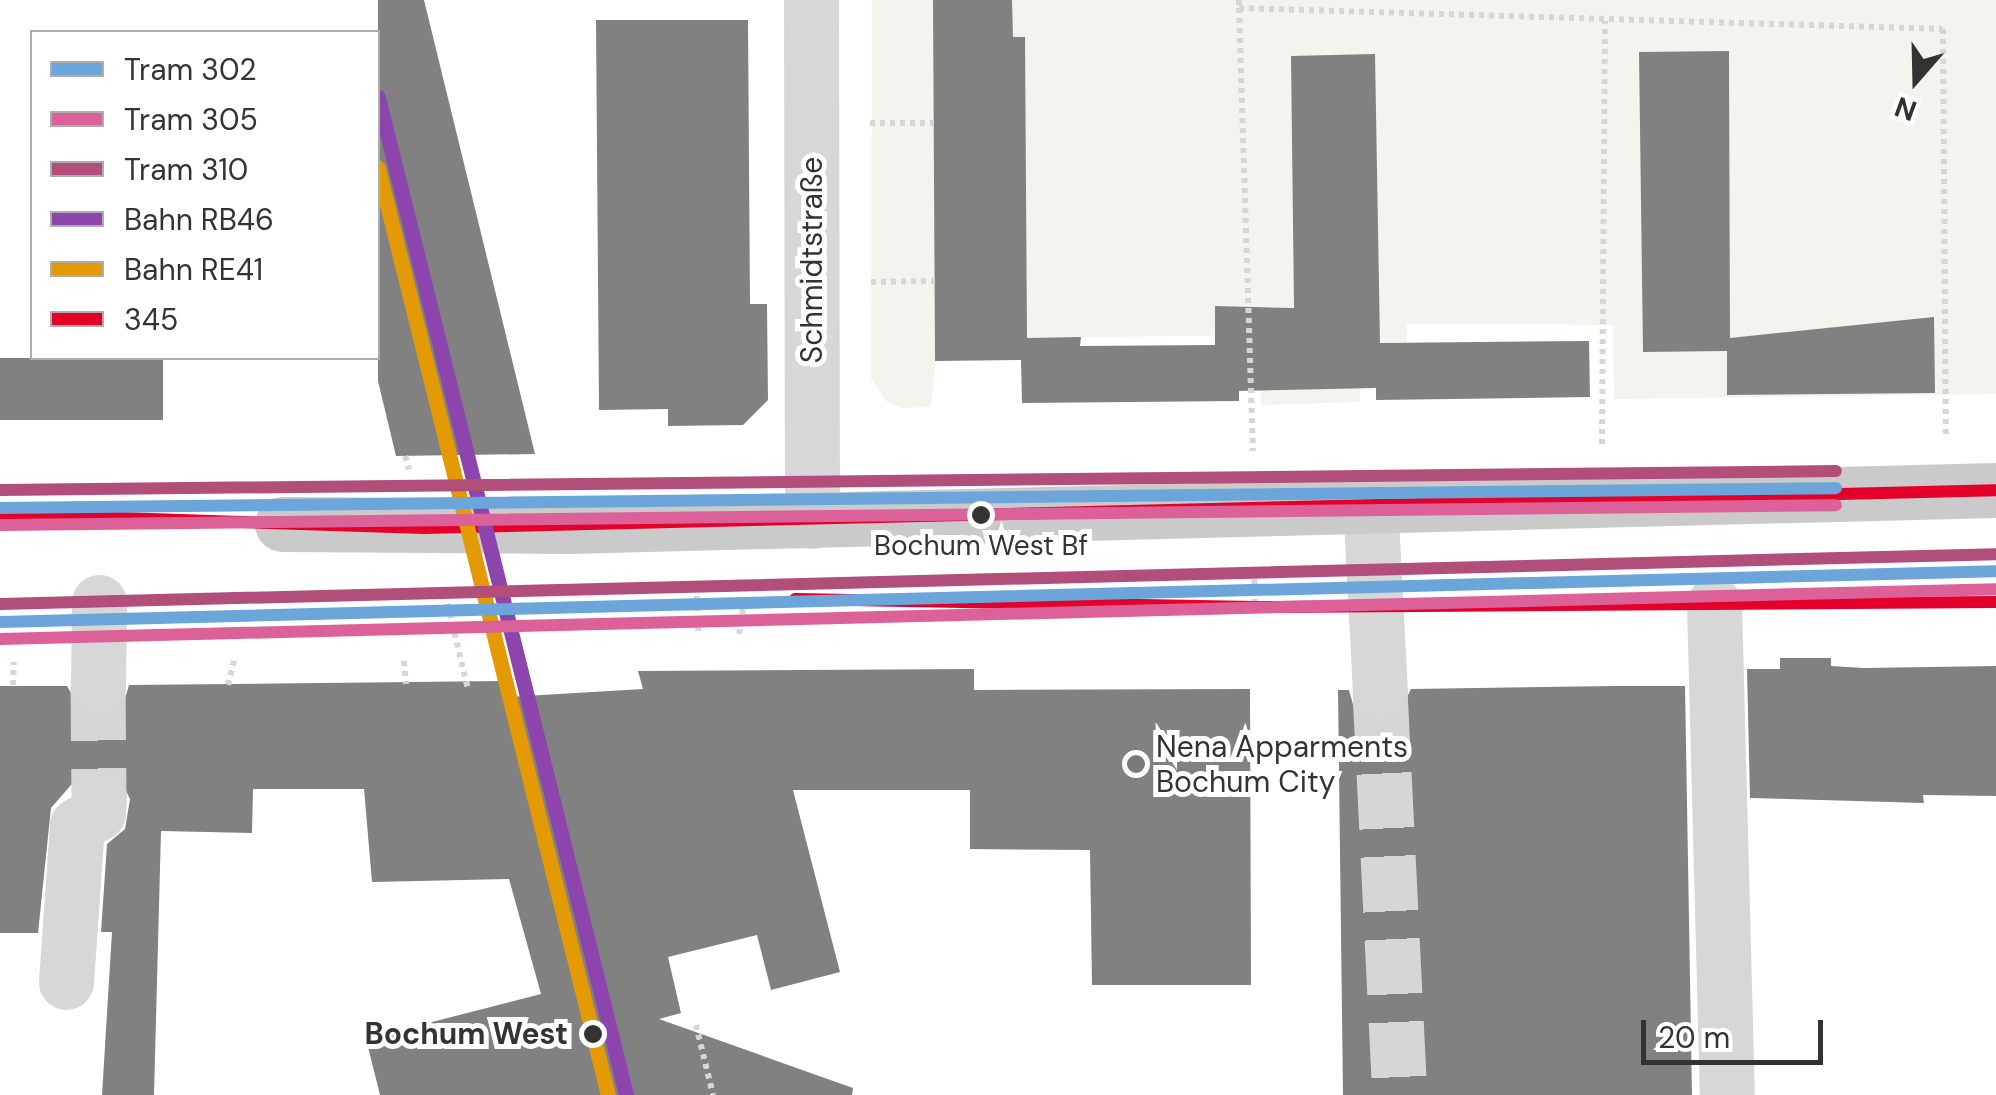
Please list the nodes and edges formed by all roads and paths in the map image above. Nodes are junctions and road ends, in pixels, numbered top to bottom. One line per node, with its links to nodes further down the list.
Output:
1 (811, 0): 12 (street, Schmidtstraße)
2 (1239, 4): 3 (path); 11 (path)
3 (1605, 20): 8 (path); 9 (path)
4 (861, 123): 5 (path)
5 (934, 123)
6 (935, 280): 7 (path)
7 (862, 282)
8 (1974, 491): 9 (main road)
9 (1602, 495): 10 (main road)
10 (1370, 500): 11 (main road); 31 (street)
11 (1253, 504): 12 (main road); 20 (path)
12 (812, 521): 13 (main road)
13 (282, 524)
14 (1996, 589): 18 (path)
15 (445, 594): 30 (path)
16 (697, 596): 21 (path)
17 (745, 597): 22 (path)
18 (1733, 599): 36 (street)
19 (99, 602): 27 (street)
20 (1254, 607)
21 (698, 634)
22 (739, 634)
23 (234, 661): 28 (path)
24 (404, 661): 26 (path)
25 (14, 662): 29 (path)
26 (406, 684)
27 (98, 685)
28 (228, 685)
29 (14, 686)
30 (468, 689)
31 (1380, 690)
32 (105, 816): 33 (street)
33 (66, 982)
34 (696, 1025): 35 (path)
35 (712, 1095)
36 (1727, 1095)

